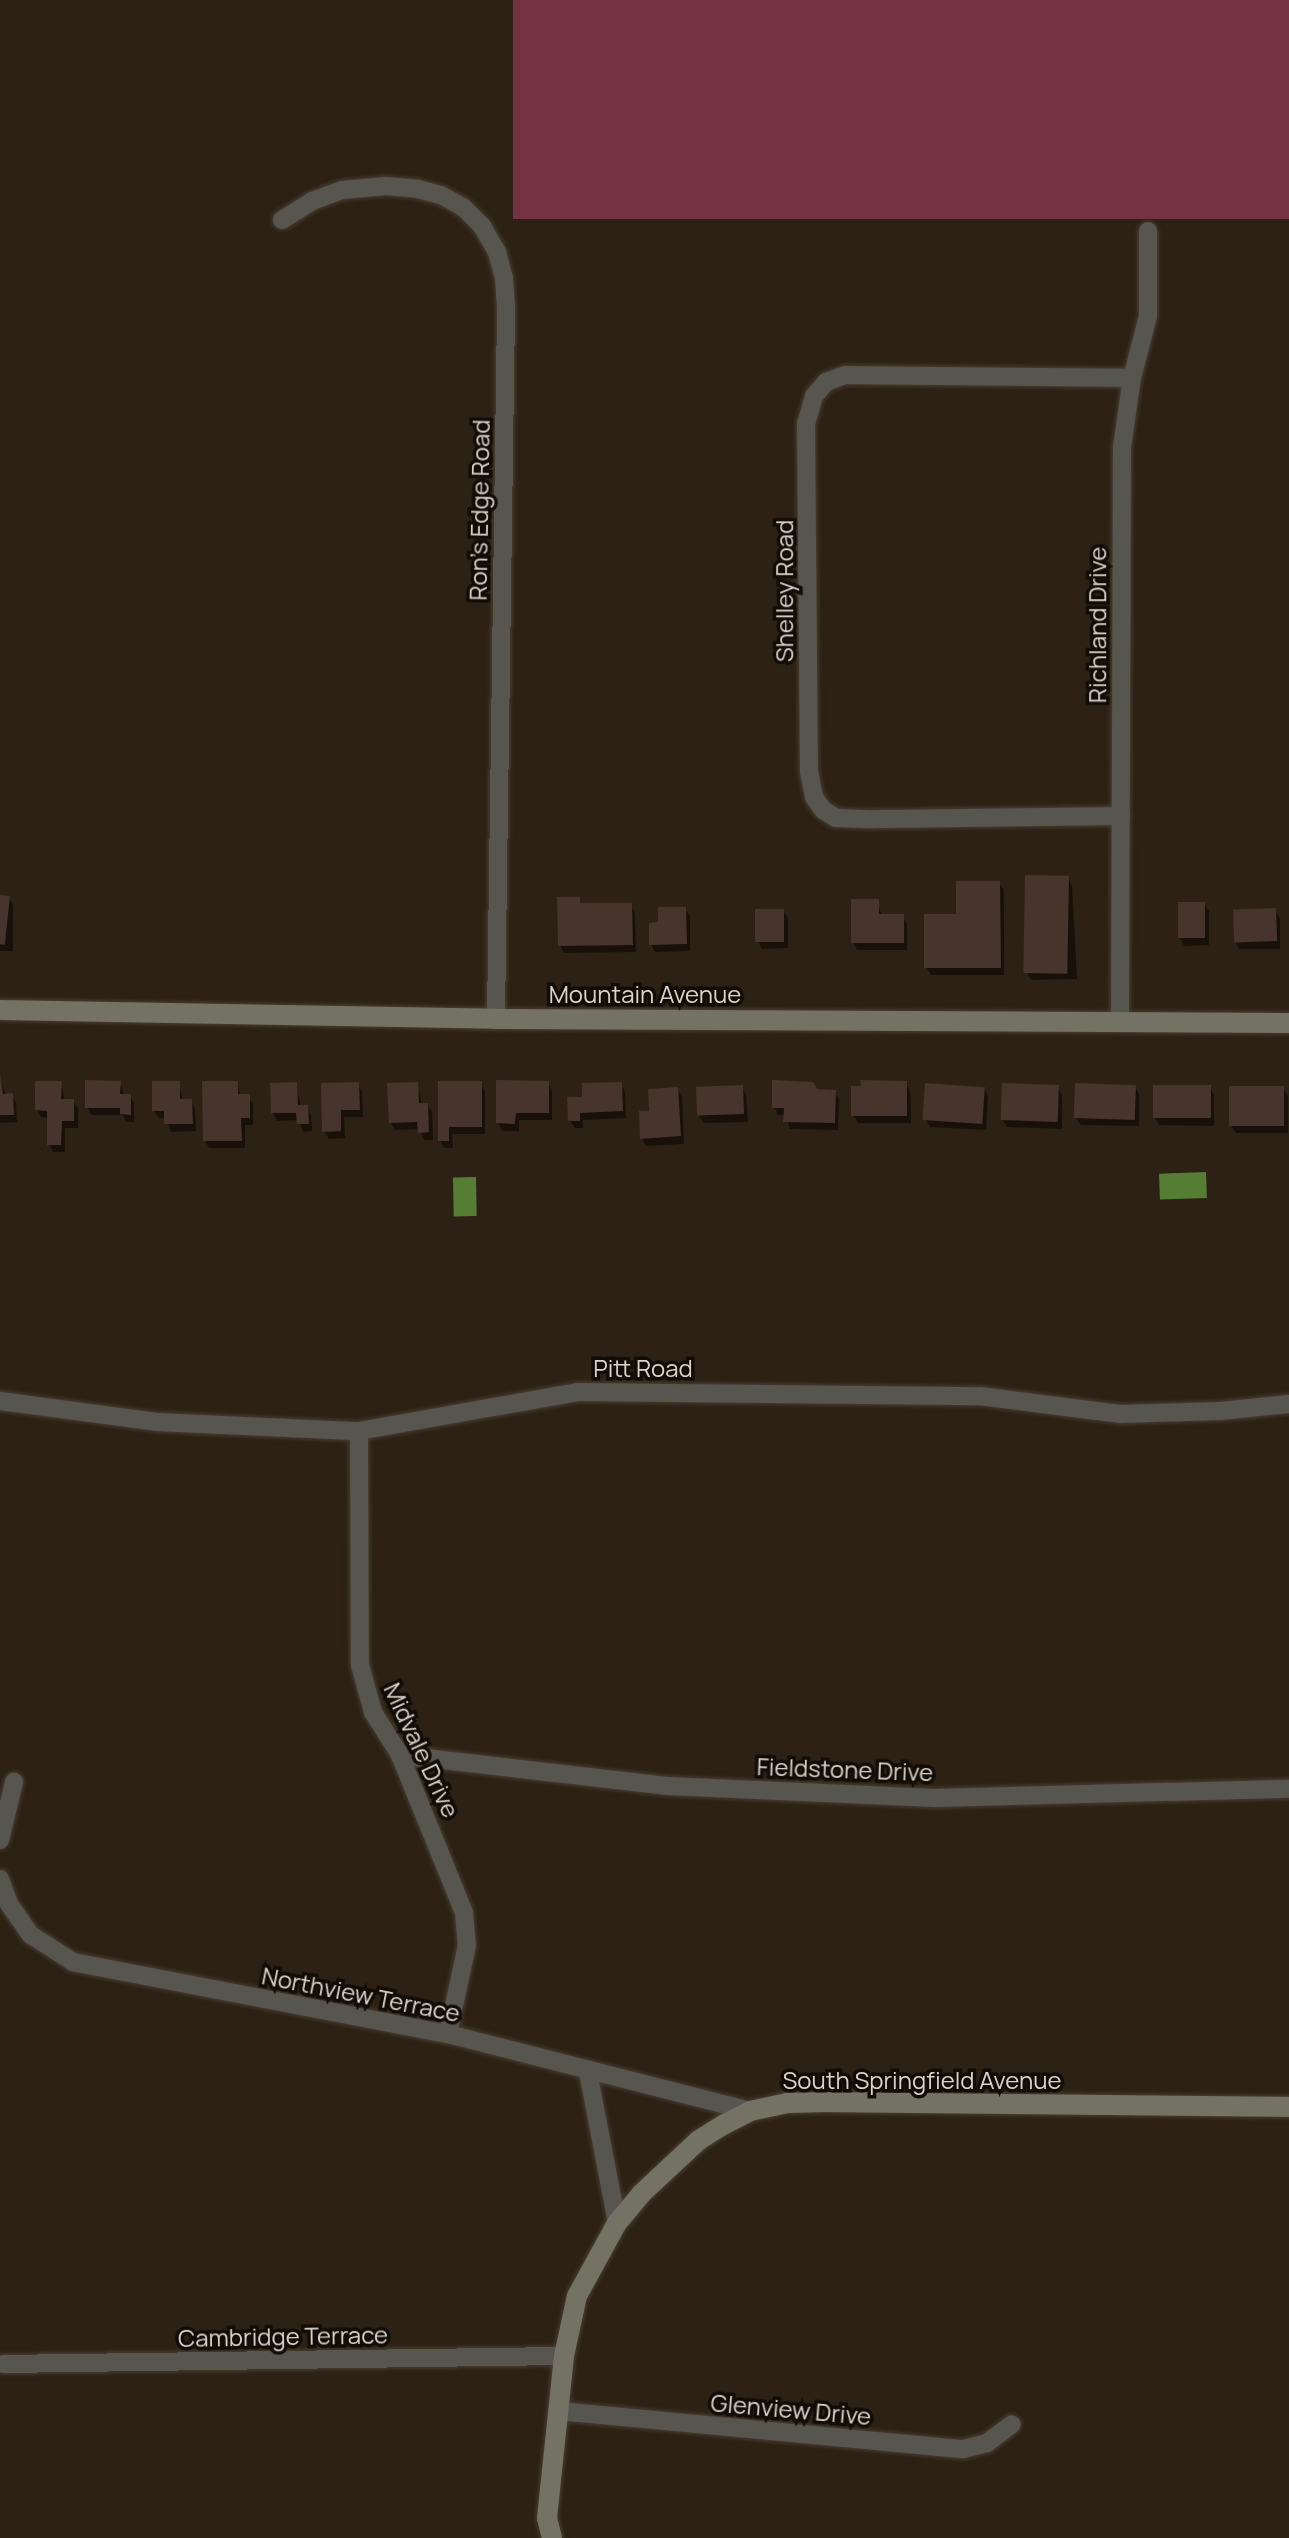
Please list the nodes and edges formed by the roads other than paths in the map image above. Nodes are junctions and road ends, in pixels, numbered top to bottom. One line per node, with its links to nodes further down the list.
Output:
1 (282, 220): 6 (street, Ron's Edge Road)
2 (1148, 231): 3 (street, Richland Drive)
3 (1132, 378): 4 (street, Richland Drive); 4 (street, Shelley Road)
4 (1121, 816): 7 (street, Richland Drive)
5 (0, 1010): 6 (street, Mountain Avenue)
6 (496, 1019): 7 (street, Mountain Avenue)
7 (1120, 1022): 8 (street, Mountain Avenue)
8 (1289, 1023)
9 (0, 1401): 11 (street, Pitt Road)
10 (1289, 1404): 11 (street, Pitt Road)
11 (359, 1431): 12 (street, Midvale Drive)
12 (400, 1755): 14 (street, Fieldstone Drive); 17 (street, Midvale Drive)
13 (14, 1782): 15 (street)
14 (1289, 1789)
15 (0, 1840)
16 (0, 1879): 17 (street, Northview Terrace)
17 (448, 2034): 18 (street, Northview Terrace)
18 (588, 2072): 20 (street, Northview Terrace); 21 (street)
19 (1289, 2107): 20 (street, South Springfield Avenue)
20 (750, 2111): 21 (street, South Springfield Avenue)
21 (617, 2223): 22 (street, South Springfield Avenue)
22 (564, 2356): 23 (street, Cambridge Terrace); 24 (street, South Springfield Avenue)
23 (3, 2364)
24 (559, 2411): 25 (street, Glenview Drive); 26 (street, South Springfield Avenue)
25 (1012, 2424)
26 (550, 2528): 27 (street, South Springfield Avenue)
27 (535, 2538)

